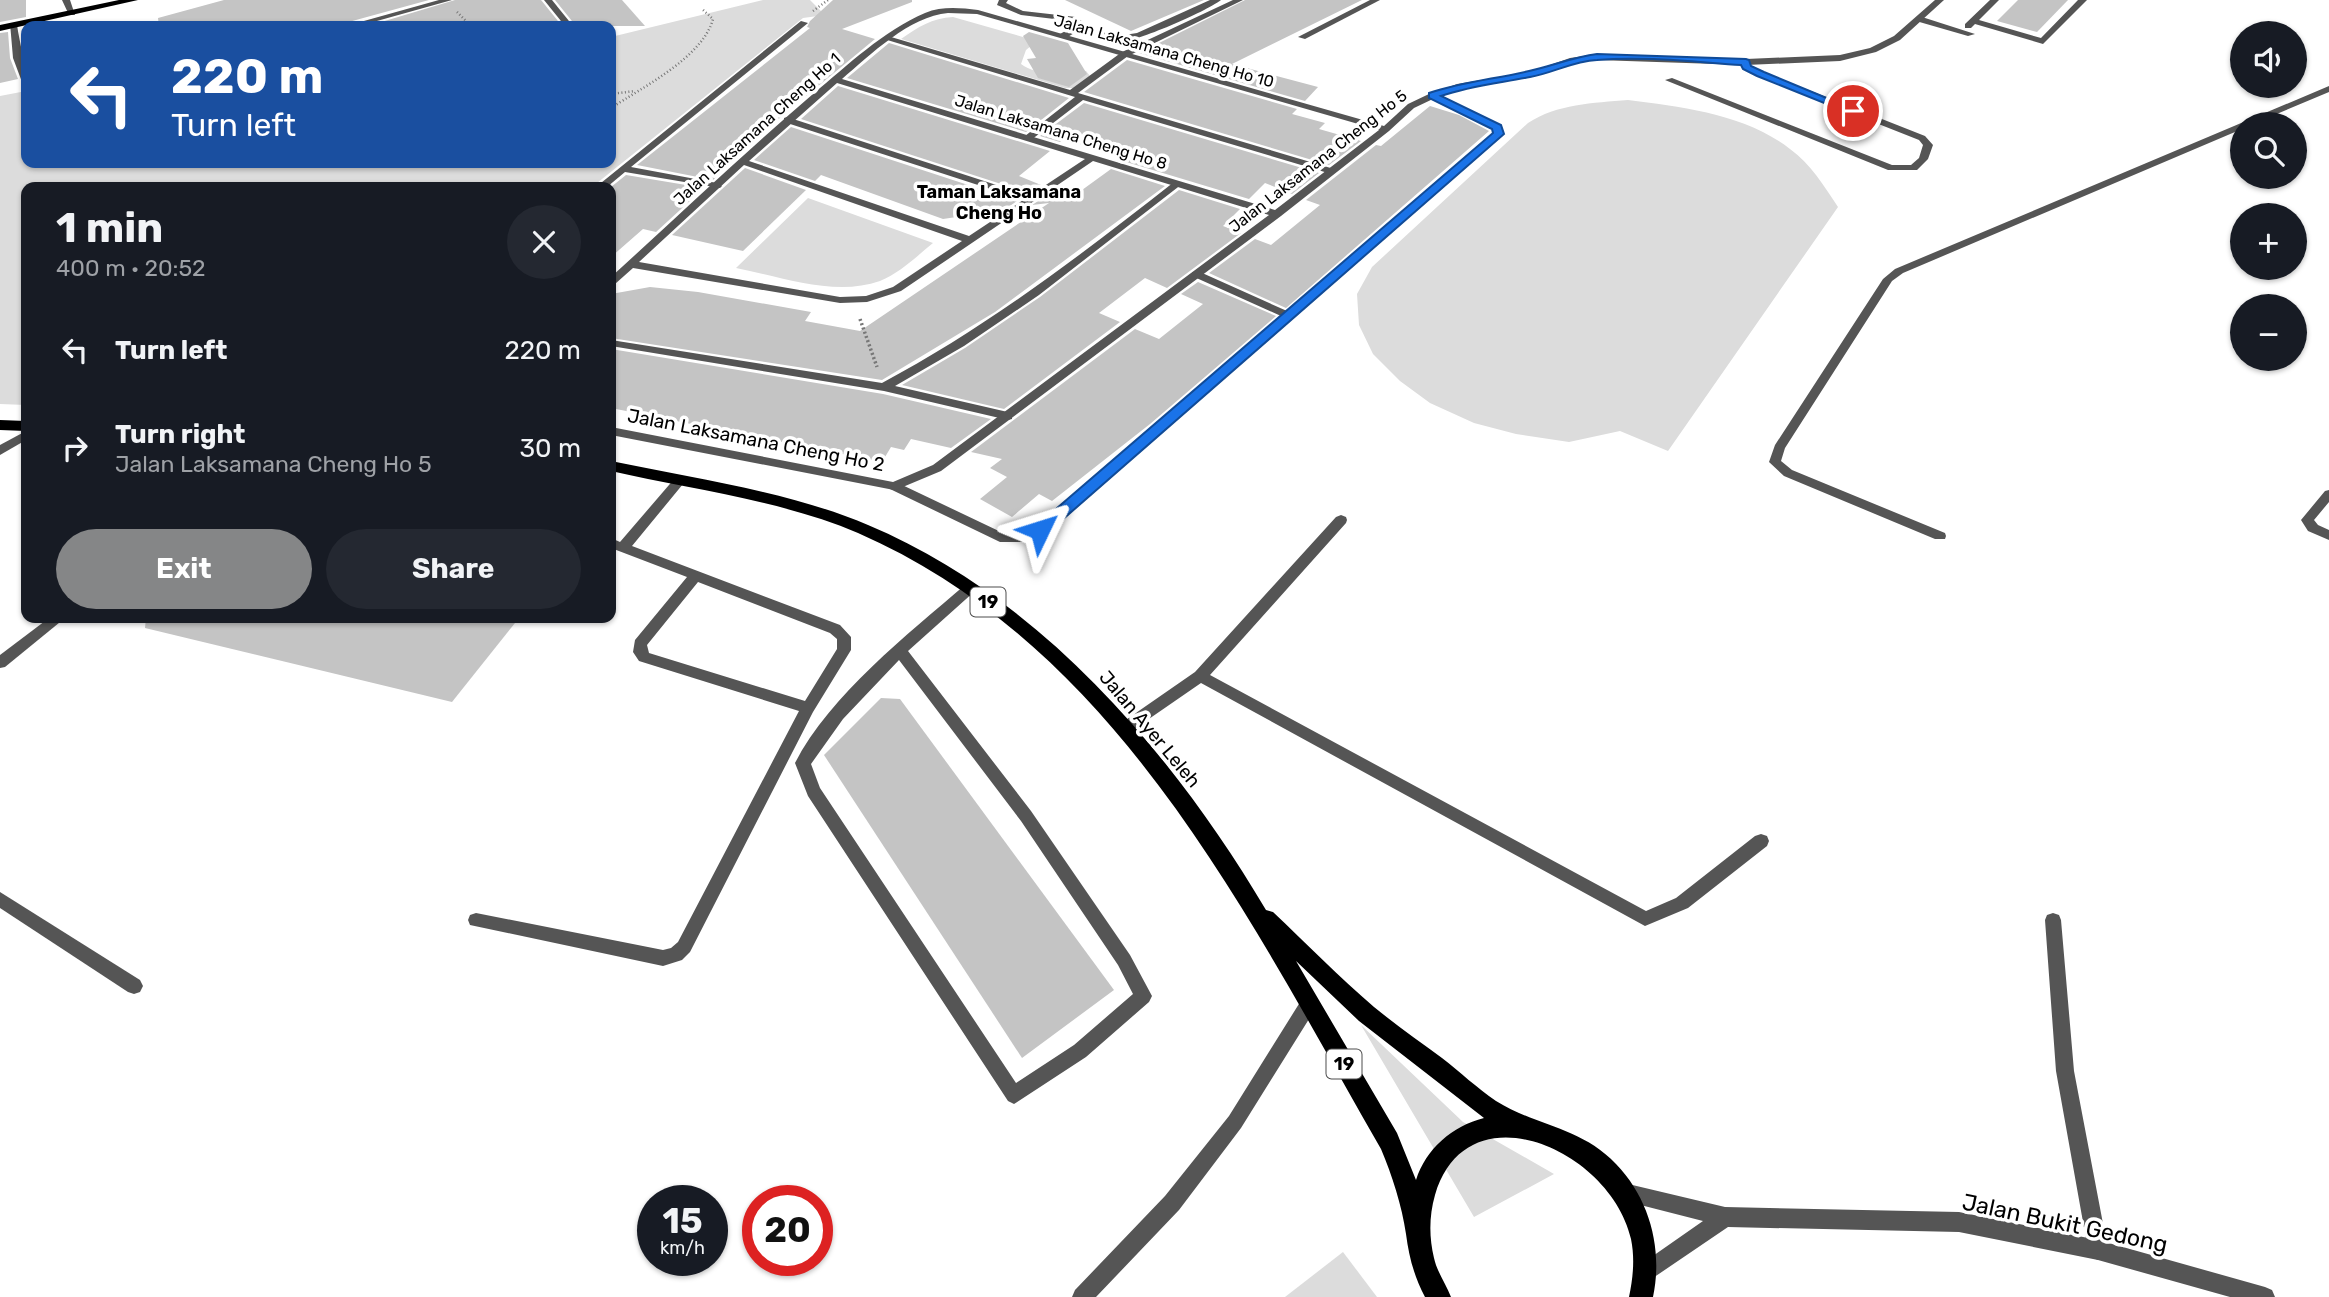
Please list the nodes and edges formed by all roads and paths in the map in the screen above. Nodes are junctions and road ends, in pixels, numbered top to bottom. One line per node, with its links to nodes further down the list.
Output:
1 (65, 0): 13 (street)
2 (133, 0): 13 (main road)
3 (447, 0): 18 (street)
4 (548, 0): 19 (street)
5 (1004, 0): 15 (street)
6 (1217, 0): 24 (street)
7 (1239, 0): 30 (street)
8 (1376, 0): 28 (street)
9 (1940, 0): 16 (street, Jalan Laksamana Cheng Ho 5)
10 (1995, 0): 20 (street)
11 (2083, 0): 20 (street)
12 (702, 9): 36 (path)
13 (72, 13): 17 (main road)
14 (934, 13): 25 (street, Jalan Laksamana Cheng Ho 10); 29 (street, Jalan Laksamana Cheng Ho 1)
15 (1043, 15): 24 (street); 25 (street)
16 (1919, 19): 20 (street); 31 (street, Jalan Laksamana Cheng Ho 5)
17 (33, 21)
18 (383, 21)
19 (565, 21)
20 (1973, 21)
21 (21, 23): 23 (main road)
22 (804, 23): 48 (street)
23 (13, 25): 26 (main road); 32 (street)
24 (1082, 25): 27 (street)
25 (1031, 27): 27 (street, Jalan Laksamana Cheng Ho 10)
26 (0, 28)
27 (1063, 36): 30 (street, Jalan Laksamana Cheng Ho 10)
28 (1302, 37)
29 (888, 39): 33 (street, Jalan Laksamana Cheng Ho 1); 38 (street)
30 (1125, 54): 38 (street); 43 (street, Jalan Laksamana Cheng Ho 10)
31 (1746, 62): 34 (street); 39 (street, Jalan Laksamana Cheng Ho 5)
32 (21, 69)
33 (836, 80): 42 (street, Jalan Laksamana Cheng Ho 1); 45 (street, Jalan Laksamana Cheng Ho 8)
34 (1669, 80)
35 (2329, 89): 41 (street)
36 (639, 91): 37 (path); 40 (path)
37 (616, 93)
38 (1076, 95): 45 (street); 49 (street)
39 (1432, 96): 43 (street, Jalan Laksamana Cheng Ho 5); 60 (street, Jalan Laksamana Cheng Ho 2)
40 (616, 105)
41 (2275, 112)
42 (788, 120): 47 (street, Jalan Laksamana Cheng Ho 1); 53 (street)
43 (1386, 129): 49 (street, Jalan Laksamana Cheng Ho 5)
44 (2230, 131): 74 (street)
45 (1028, 138): 46 (street, Jalan Laksamana Cheng Ho 8)
46 (1092, 158): 51 (street, Jalan Laksamana Cheng Ho 8); 53 (street)
47 (744, 162): 52 (street, Jalan Laksamana Cheng Ho 1); 55 (street)
48 (624, 169): 50 (street); 52 (street)
49 (1331, 171): 54 (street, Jalan Laksamana Cheng Ho 5)
50 (607, 182)
51 (1177, 184): 54 (street, Jalan Laksamana Cheng Ho 8); 62 (street)
52 (717, 186): 56 (street, Jalan Laksamana Cheng Ho 1)
53 (1030, 199): 55 (street)
54 (1277, 214): 57 (street, Jalan Laksamana Cheng Ho 5)
55 (970, 240): 59 (street)
56 (631, 264): 58 (street, Jalan Laksamana Cheng Ho 1); 59 (street)
57 (1196, 274): 60 (street); 63 (street, Jalan Laksamana Cheng Ho 5)
58 (616, 278)
59 (854, 301): 62 (path)
60 (1290, 316): 71 (street, Jalan Laksamana Cheng Ho 2)
61 (616, 345): 62 (street)
62 (884, 387): 63 (street)
63 (1008, 416): 71 (street, Jalan Laksamana Cheng Ho 5)
64 (0, 425): 65 (main road)
65 (21, 426)
66 (616, 431): 71 (street, Jalan Laksamana Cheng Ho 2)
67 (21, 438): 68 (street)
68 (3, 447)
69 (616, 467): 70 (main road, Jalan Ayer Leleh / 19)
70 (679, 481): 76 (street); 78 (main road, Jalan Ayer Leleh / 19)
71 (894, 486)
72 (2329, 494): 75 (street)
73 (1341, 520): 82 (street)
74 (1940, 536)
75 (2329, 536)
76 (617, 545): 77 (street)
77 (696, 575): 83 (street); 83 (street)
78 (970, 588): 80 (street); 84 (main road, Jalan Ayer Leleh / 19)
79 (52, 623): 81 (street)
80 (899, 650): 80 (street)
81 (0, 663)
82 (1200, 676): 84 (street); 85 (street)
83 (808, 708): 88 (street)
84 (1125, 728): 87 (main road, Jalan Ayer Leleh / 19)
85 (1761, 841)
86 (0, 899): 90 (street)
87 (1253, 906): 91 (main road, Jalan Ayer Leleh / 19); 92 (main road)
88 (476, 920)
89 (2053, 920): 96 (street)
90 (134, 986)
91 (1308, 1005): 95 (main road, Jalan Ayer Leleh / 19); 98 (street)
92 (1524, 1126): 93 (main road); 95 (main road)
93 (1624, 1192): 94 (street, Jalan Bukit Gedong); 97 (main road)
94 (1725, 1217): 96 (street, Jalan Bukit Gedong); 97 (street)
95 (1417, 1229): 99 (main road)
96 (2098, 1250): 101 (street, Jalan Bukit Gedong)
97 (1647, 1272): 100 (main road)
98 (1082, 1297)
99 (1439, 1297)
100 (1640, 1297)
101 (2265, 1297)

